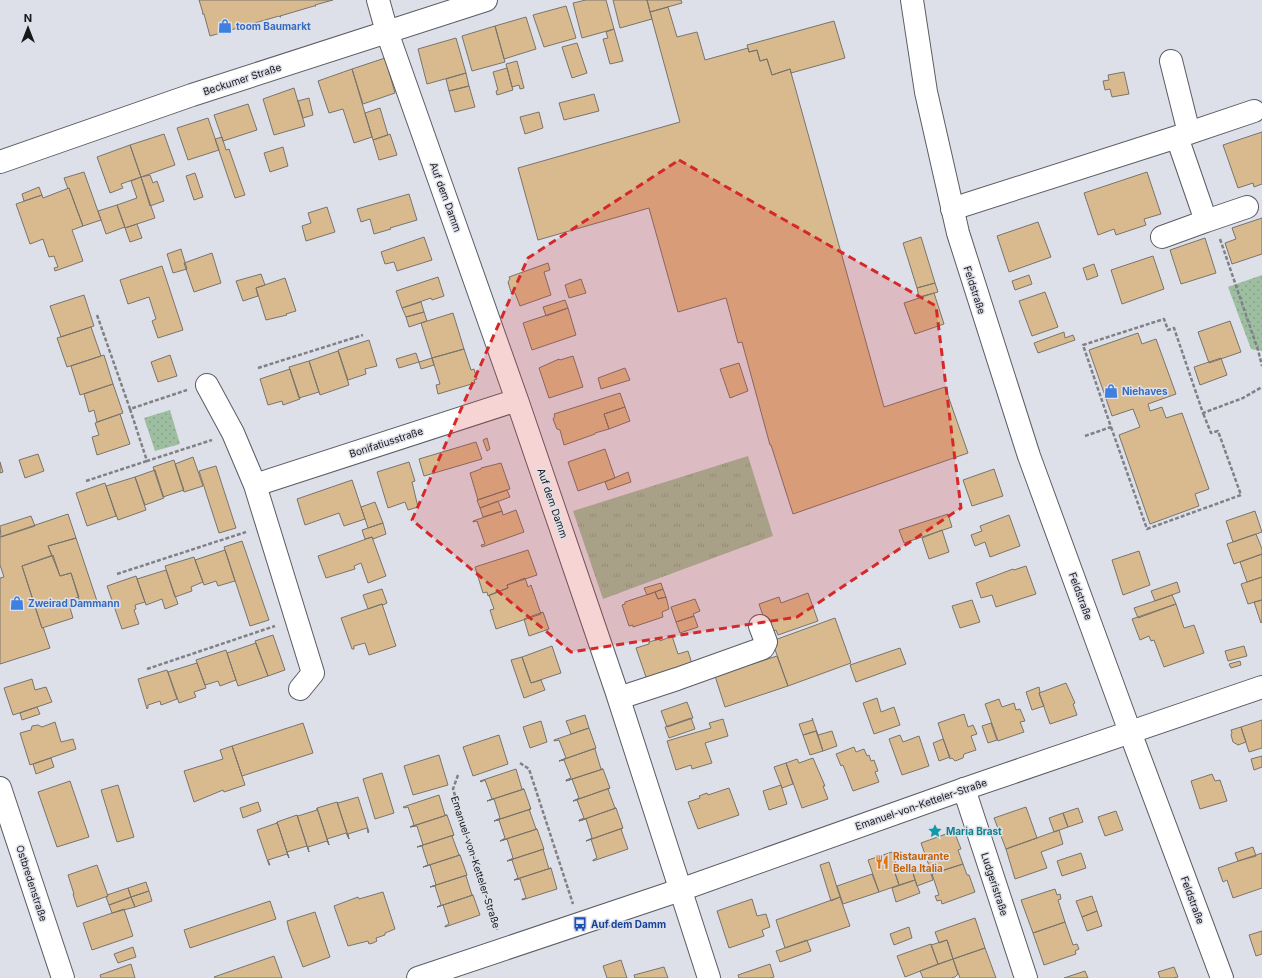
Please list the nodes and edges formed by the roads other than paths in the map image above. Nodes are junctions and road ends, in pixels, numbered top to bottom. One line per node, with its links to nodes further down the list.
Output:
1 (378, 0): 4 (street, Auf dem Damm)
2 (486, 0): 4 (street, Beckumer Straße)
3 (912, 0): 10 (street, Feldstraße)
4 (387, 32): 8 (street, Beckumer Straße); 14 (street, Auf dem Damm)
5 (1171, 61): 7 (street)
6 (1254, 111): 7 (street)
7 (1183, 135): 10 (street); 11 (street)
8 (0, 162)
9 (1247, 207): 11 (street)
10 (952, 209): 20 (street, Feldstraße)
11 (1206, 221): 12 (street)
12 (1162, 237)
13 (207, 385): 15 (street)
14 (518, 400): 15 (street, Bonifatiusstraße); 19 (street, Auf dem Damm)
15 (255, 485): 18 (street)
16 (760, 626): 19 (street)
17 (1262, 687): 20 (street, Emanuel-von-Ketteler-Straße)
18 (300, 689)
19 (619, 698): 23 (street, Auf dem Damm)
20 (1130, 732): 22 (street, Emanuel-von-Ketteler-Straße); 28 (street, Feldstraße)
21 (0, 788): 24 (street, Ostbredenstraße)
22 (964, 789): 23 (street, Emanuel-von-Ketteler-Straße); 27 (street, Ludgeristraße)
23 (680, 890): 25 (street, Emanuel-von-Ketteler-Straße); 26 (street, Auf dem Damm)
24 (63, 978)
25 (418, 978)
26 (709, 978)
27 (1026, 978)
28 (1222, 978)

